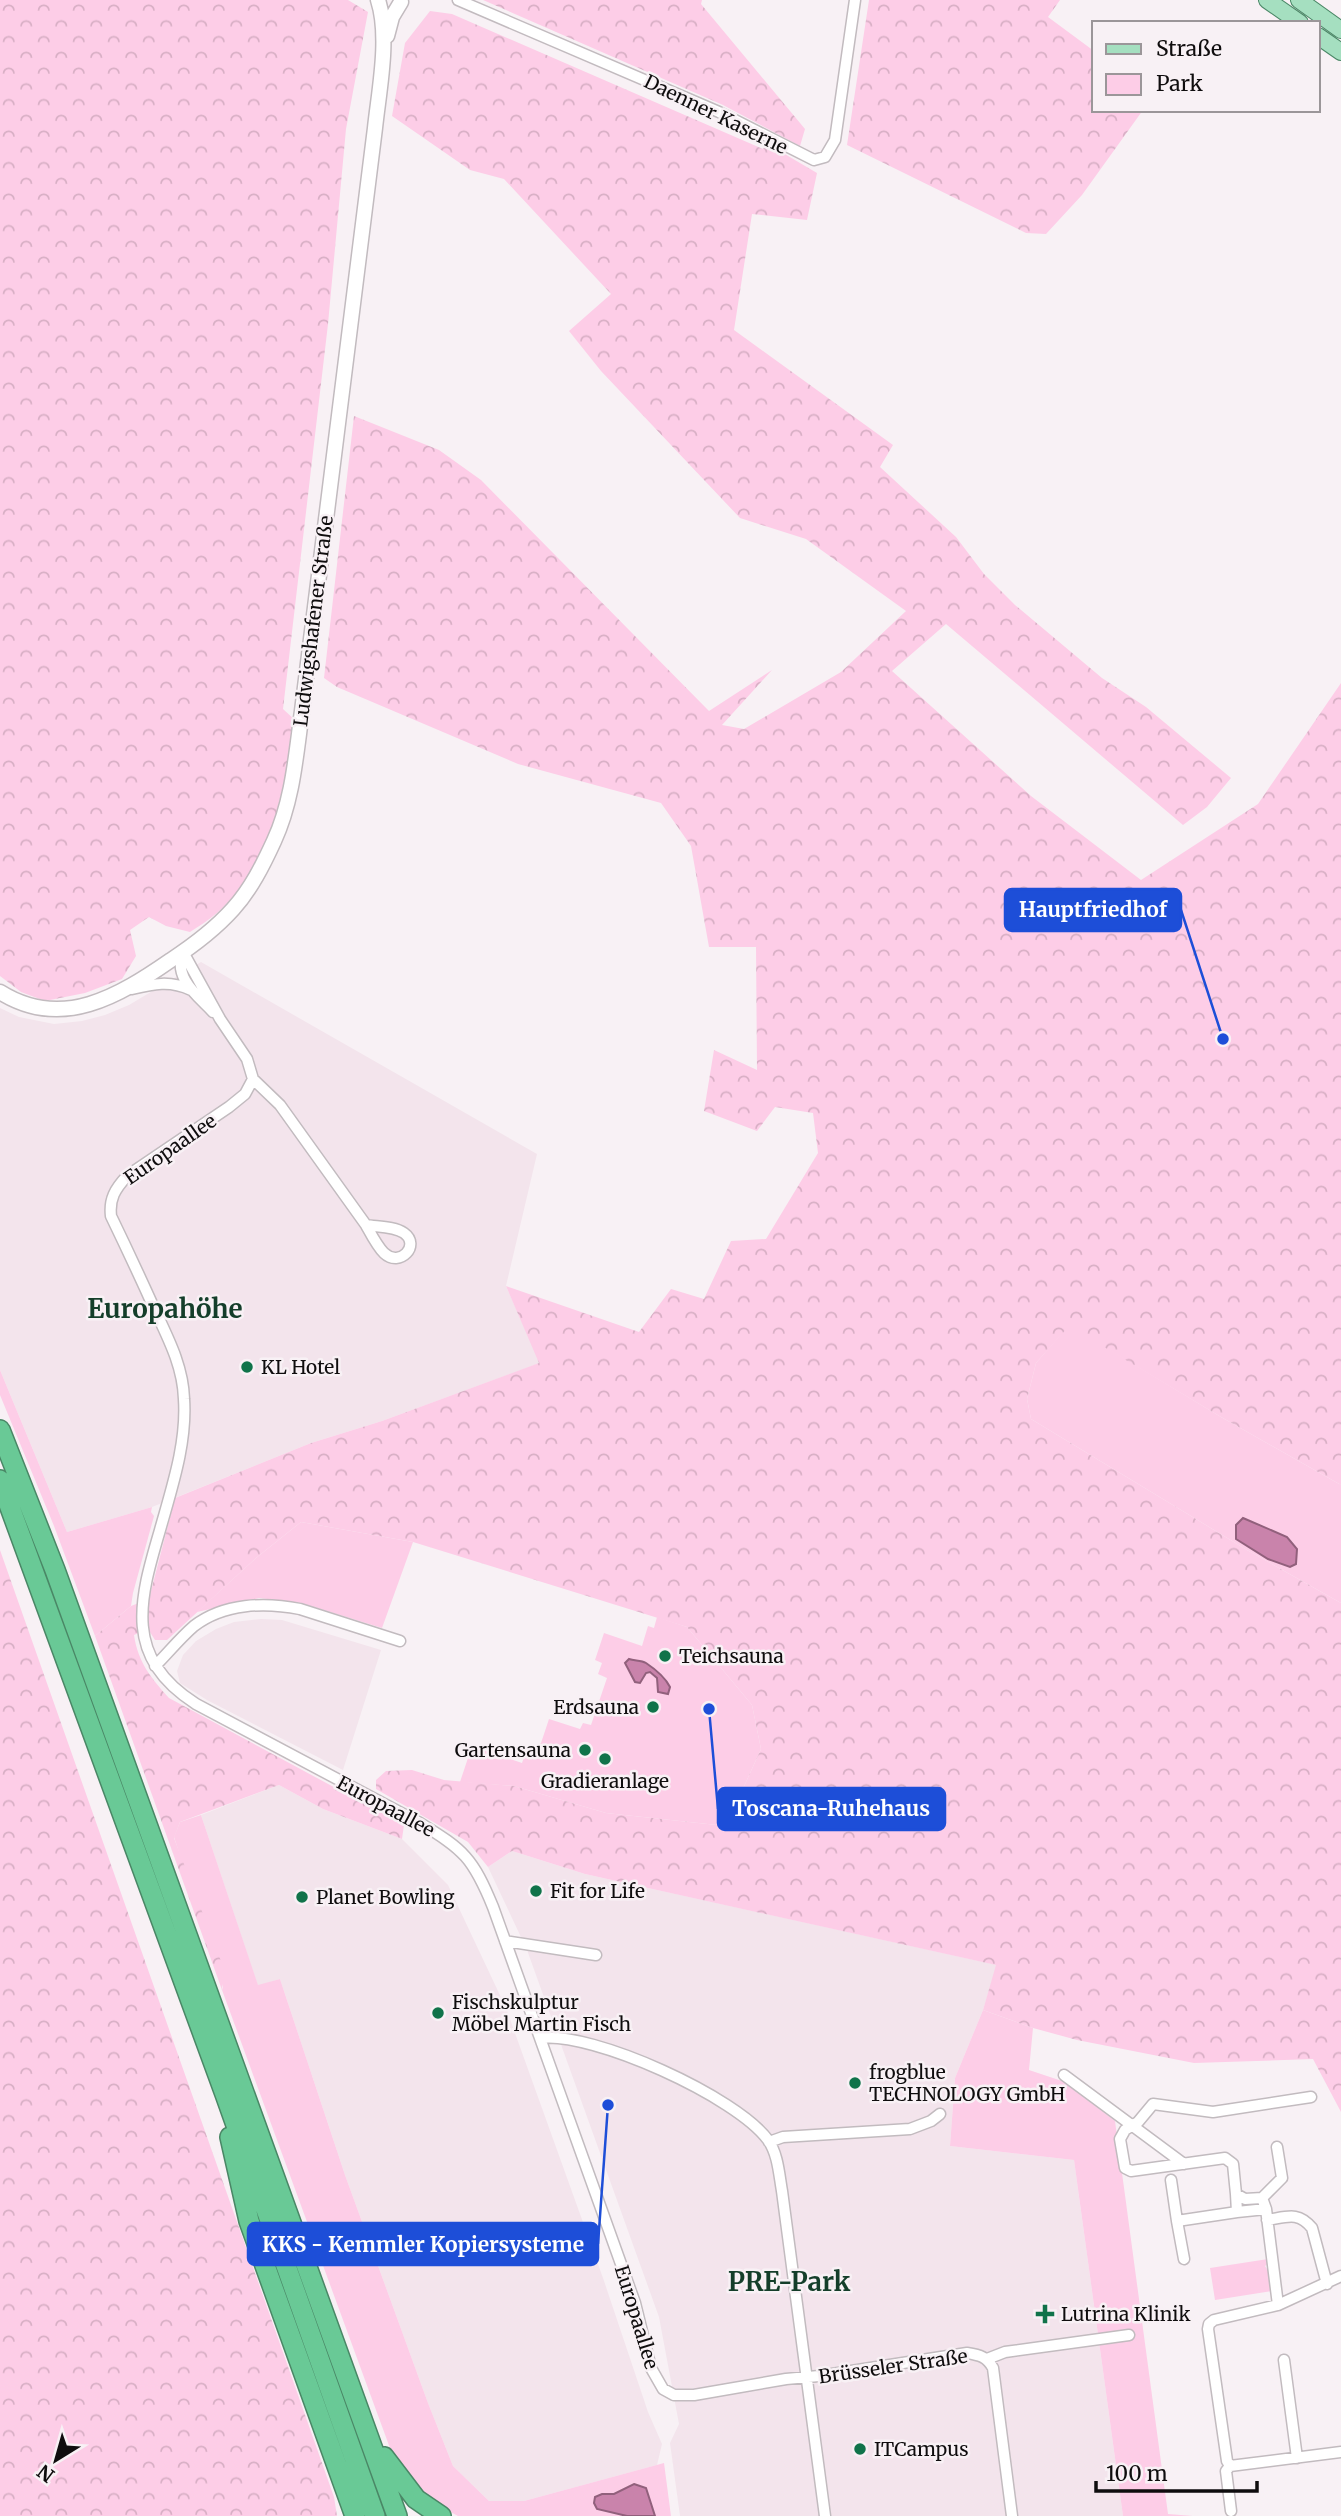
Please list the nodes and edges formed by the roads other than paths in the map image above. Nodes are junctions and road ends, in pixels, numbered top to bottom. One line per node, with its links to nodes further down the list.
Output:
1 (380, 0): 6 (street); 10 (street, Ludwigshafener Straße)
2 (458, 0): 3 (street, Daenner Kaserne)
3 (855, 0)
4 (1267, 0): 7 (main road)
5 (1299, 0): 8 (main road)
6 (404, 1): 10 (street, Ludwigshafener Straße)
7 (1297, 21)
8 (1341, 30): 9 (main road)
9 (1330, 44)
10 (382, 55): 11 (street, Ludwigshafener Straße)
11 (183, 952): 12 (street); 14 (street, Ludwigshafener Straße); 15 (street)
12 (193, 991): 14 (street); 15 (street)
13 (0, 992): 14 (street, Ludwigshafener Straße)
14 (121, 992)
15 (220, 1019): 16 (street)
16 (253, 1079): 17 (street); 21 (street, Europaallee)
17 (366, 1226)
18 (0, 1430): 46 (highway)
19 (0, 1480): 26 (highway)
20 (400, 1641): 21 (street)
21 (155, 1666): 22 (street, Europaallee)
22 (505, 1941): 23 (street); 24 (street, Europaallee)
23 (596, 1955)
24 (540, 2038): 30 (street); 45 (street, Europaallee)
25 (1064, 2075): 29 (street)
26 (225, 2094): 50 (highway); 54 (highway)
27 (1311, 2096): 29 (street)
28 (940, 2114): 30 (street)
29 (1132, 2124): 32 (street); 32 (street)
30 (769, 2142): 45 (street)
31 (1277, 2147): 35 (street)
32 (1184, 2164): 34 (street)
33 (1171, 2180): 37 (street)
34 (1236, 2194): 35 (street); 36 (street)
35 (1265, 2209): 36 (street); 40 (street); 41 (street)
36 (1237, 2212): 37 (street)
37 (1177, 2221): 38 (street)
38 (1184, 2259)
39 (1341, 2276): 40 (street)
40 (1327, 2284): 41 (street)
41 (1278, 2305): 49 (street)
42 (1129, 2334): 43 (street)
43 (987, 2359): 45 (street, Brüsseler Straße); 58 (street, Brüsseler Straße)
44 (1284, 2360): 48 (street)
45 (806, 2377): 57 (street)
46 (363, 2423): 55 (highway); 56 (highway)
47 (1341, 2452): 48 (street)
48 (1297, 2458): 49 (street)
49 (1230, 2466): 51 (street)
50 (346, 2489): 52 (highway); 53 (highway)
51 (1231, 2511)
52 (349, 2516)
53 (355, 2516)
54 (375, 2516)
55 (397, 2516)
56 (441, 2516)
57 (825, 2516)
58 (1012, 2516)

